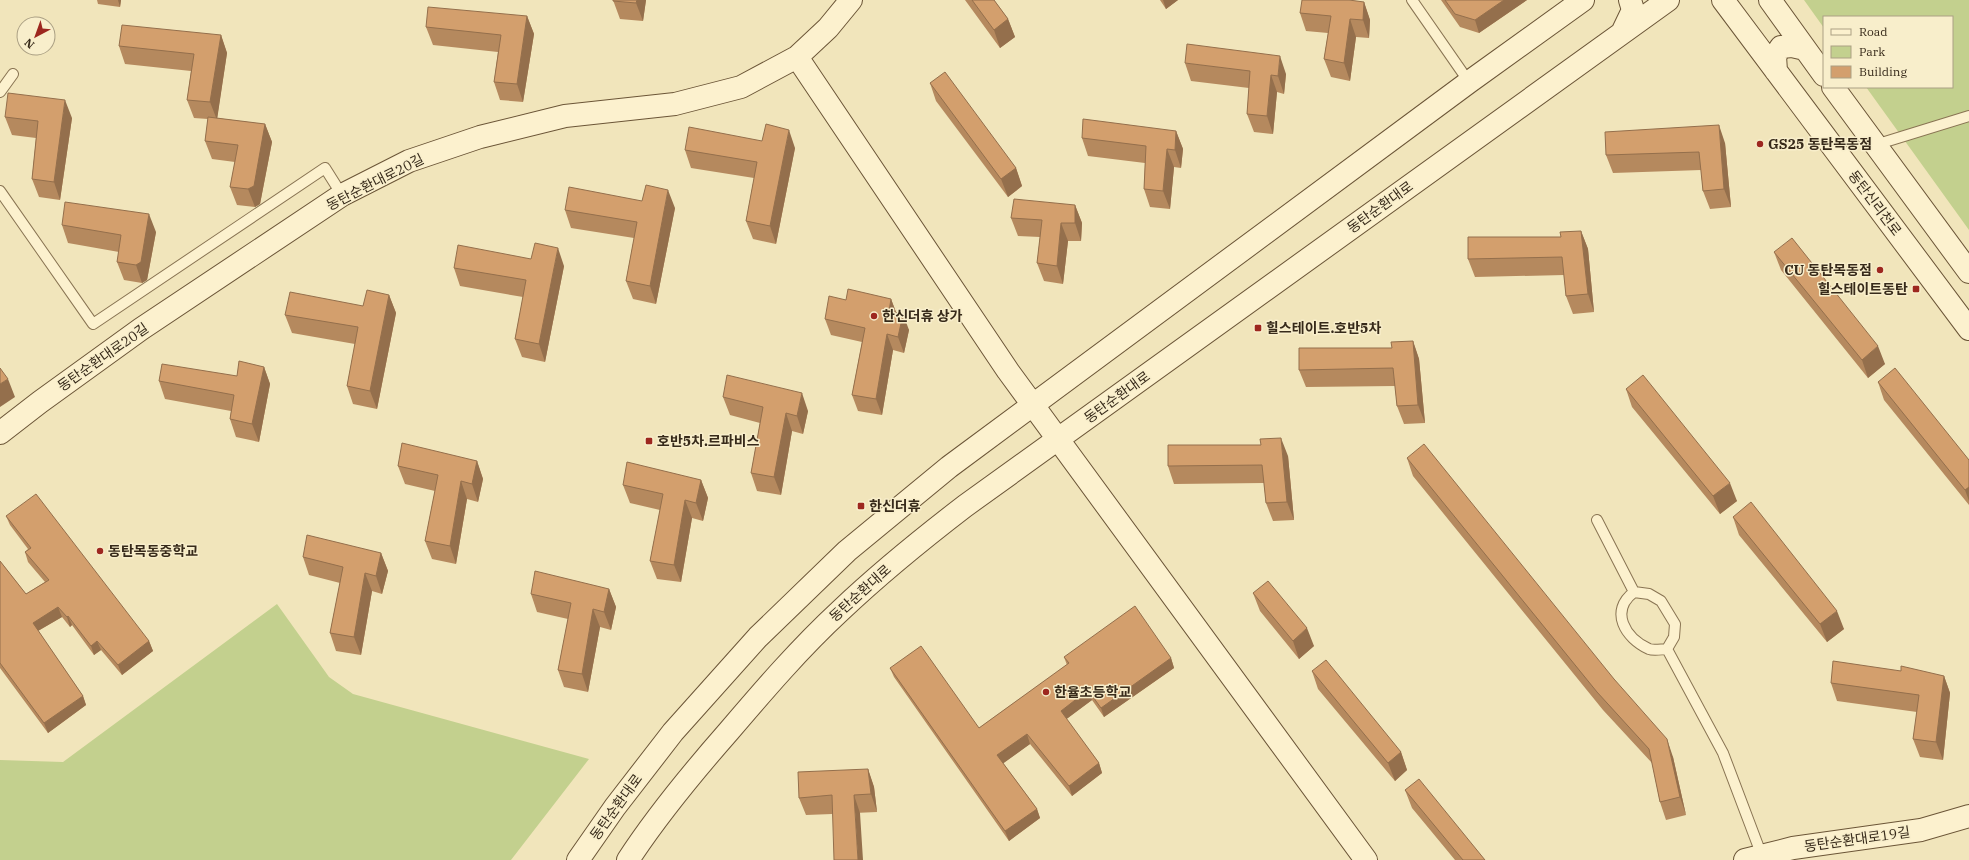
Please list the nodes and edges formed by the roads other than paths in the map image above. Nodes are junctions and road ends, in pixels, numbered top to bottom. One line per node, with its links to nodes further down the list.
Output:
1 (851, 0): 10 (main road, 동탄순환대로20길)
2 (1412, 0): 14 (lane)
3 (1583, 0): 14 (main road, 동탄순환대로)
4 (1630, 0): 8 (main road)
5 (1668, 0): 8 (main road, 동탄순환대로)
6 (1723, 0): 11 (main road, 동탄신리천로)
7 (1770, 0): 9 (main road)
8 (1622, 33): 25 (main road, 동탄순환대로)
9 (1805, 49): 11 (main road); 13 (main road)
10 (797, 57): 20 (main road, 동탄순환대로20길); 23 (main road)
11 (1776, 71): 22 (main road, 동탄신리천로)
12 (13, 74): 16 (lane)
13 (1823, 74)
14 (1469, 82): 23 (main road, 동탄순환대로)
15 (1834, 88): 18 (main road)
16 (0, 92)
17 (1969, 116): 18 (lane)
18 (1875, 145): 21 (main road)
19 (0, 191): 20 (lane)
20 (342, 195): 24 (main road, 동탄순환대로20길)
21 (1969, 272)
22 (1969, 329)
23 (1033, 406): 25 (main road); 31 (main road, 동탄순환대로)
24 (0, 434)
25 (1057, 440): 32 (main road, 동탄순환대로); 33 (main road)
26 (1596, 520): 27 (lane)
27 (1634, 592): 28 (lane); 28 (lane)
28 (1667, 649): 30 (lane)
29 (1969, 816): 30 (main road, 동탄순환대로19길)
30 (1753, 858)
31 (578, 860)
32 (628, 860)
33 (1366, 860)

